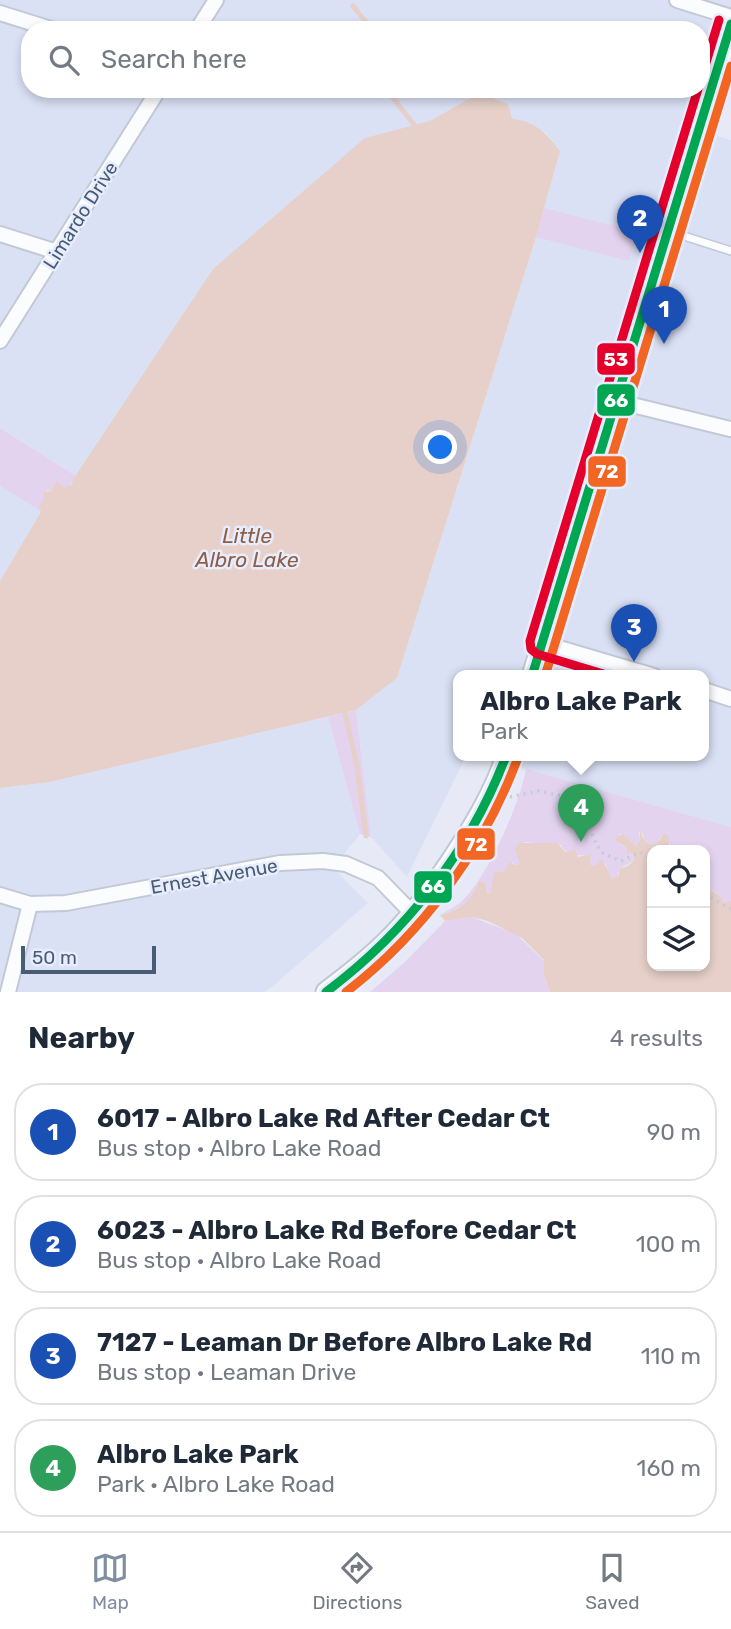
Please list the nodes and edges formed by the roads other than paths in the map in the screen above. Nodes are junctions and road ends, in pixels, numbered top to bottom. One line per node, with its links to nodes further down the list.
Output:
1 (216, 0): 6 (street)
2 (677, 0): 4 (street)
3 (0, 13): 5 (street)
4 (731, 17)
5 (25, 21)
6 (203, 21)
7 (731, 24): 8 (street)
8 (710, 93)
9 (153, 98): 14 (street, Limardo Drive)
10 (708, 98): 11 (street)
11 (668, 231): 13 (lane); 16 (street)
12 (0, 233): 14 (street)
13 (731, 251)
14 (57, 252): 15 (street, Limardo Drive)
15 (0, 341)
16 (616, 401): 17 (street); 18 (street)
17 (730, 429)
18 (542, 643): 19 (street); 20 (street)
19 (534, 670)
20 (634, 670)
21 (709, 692): 22 (street)
22 (731, 699)
23 (504, 761): 26 (street)
24 (0, 895): 25 (street, Ernest Avenue)
25 (30, 904): 26 (street, Ernest Avenue); 27 (street)
26 (412, 913): 28 (street)
27 (8, 992)
28 (326, 992)

